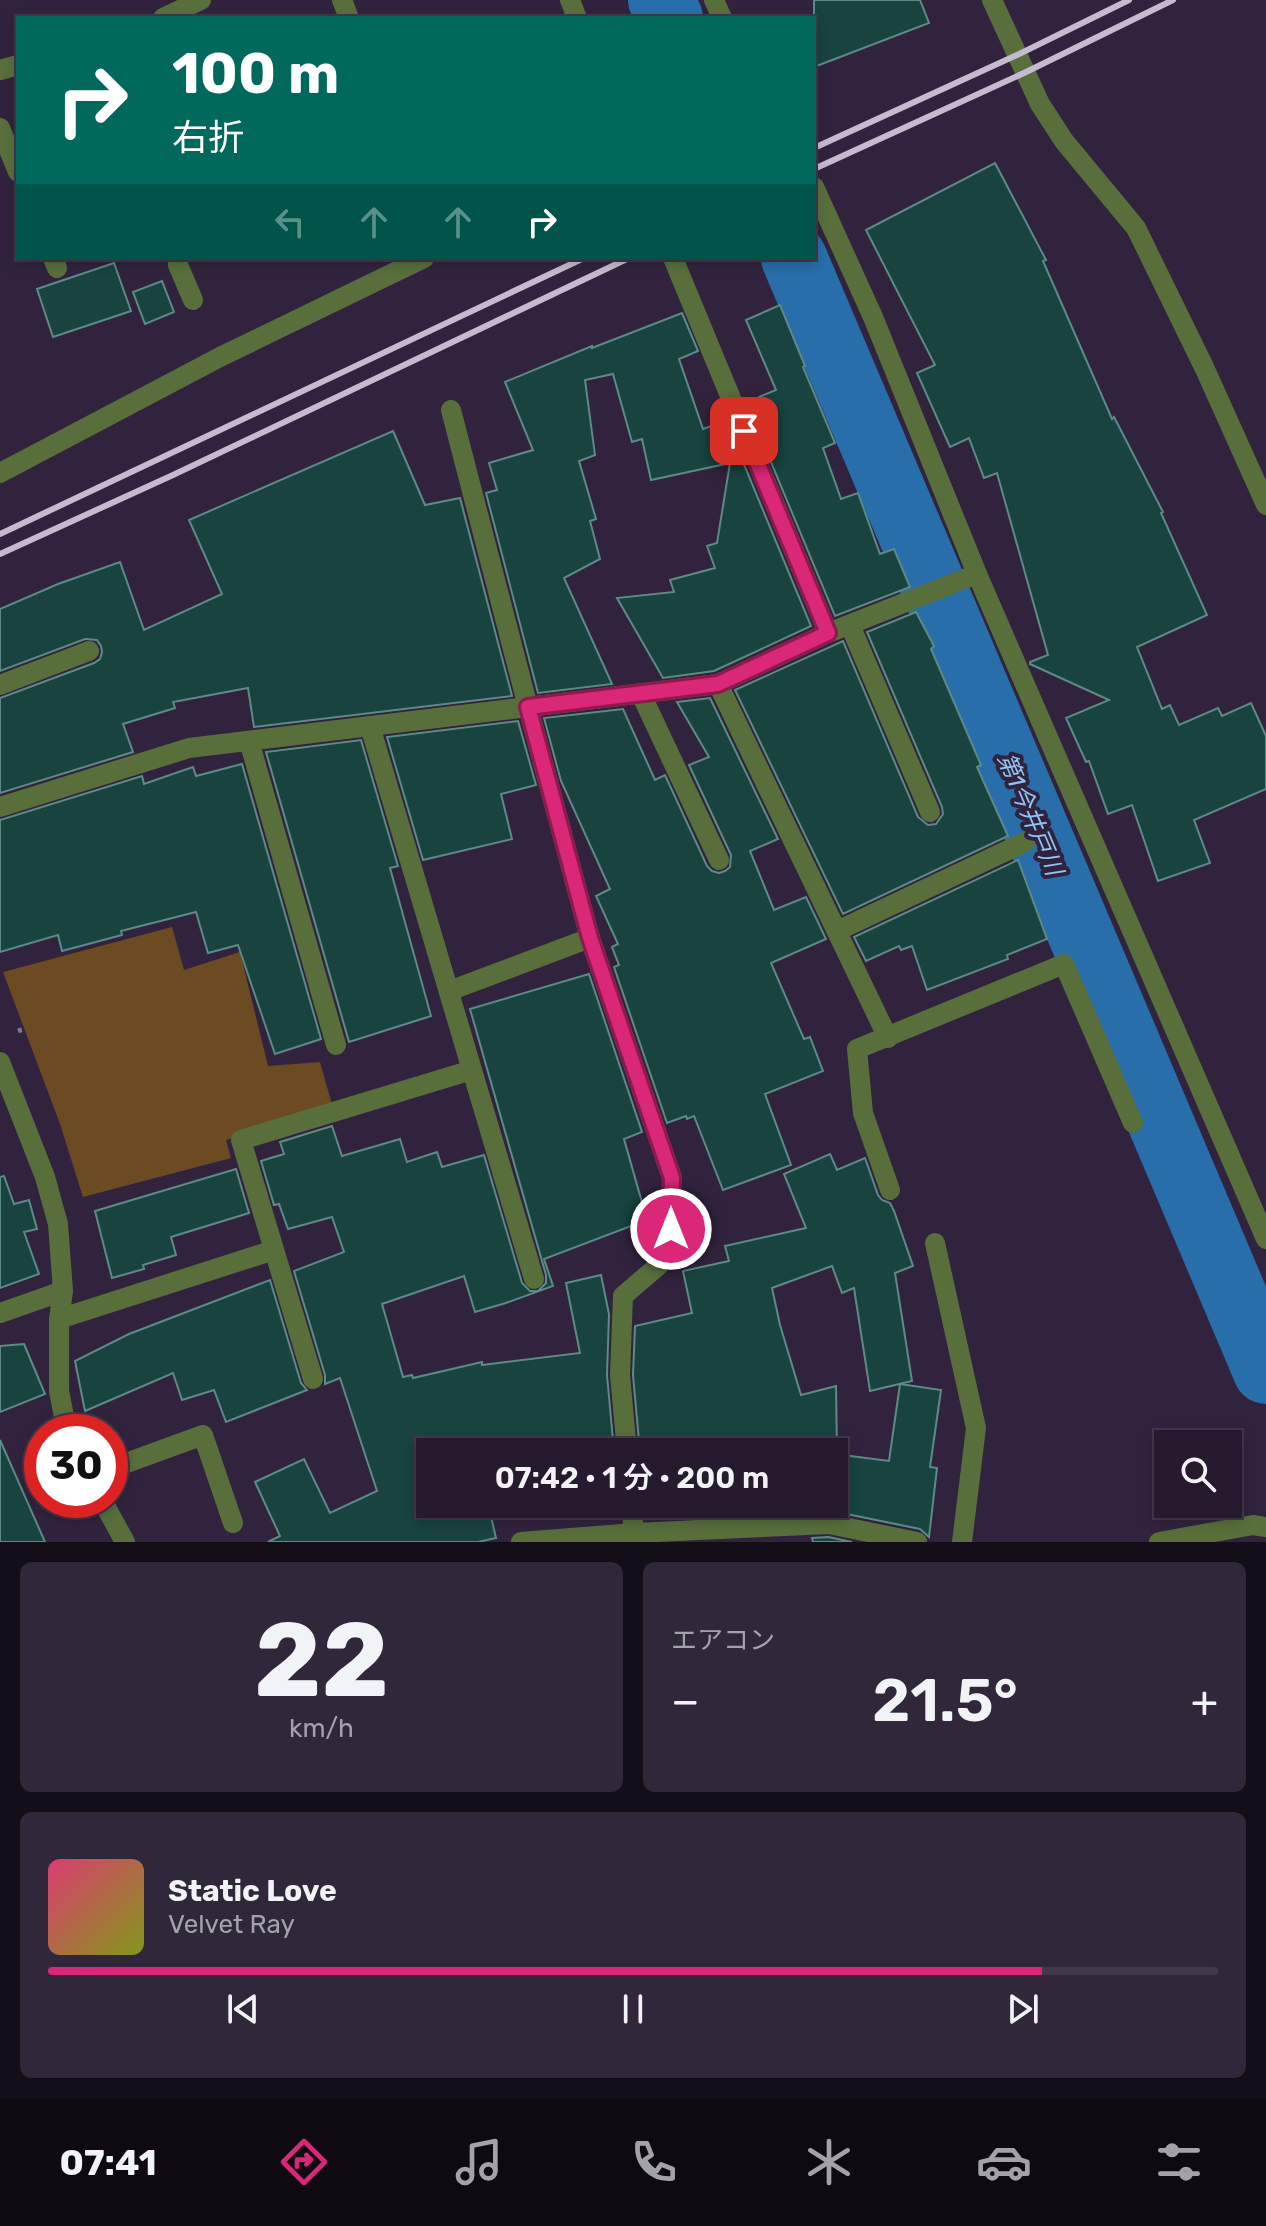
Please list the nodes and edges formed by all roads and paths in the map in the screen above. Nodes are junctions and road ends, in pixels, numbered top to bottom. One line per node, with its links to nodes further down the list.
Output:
1 (992, 0): 13 (street)
2 (190, 9): 3 (street)
3 (169, 16)
4 (0, 128): 5 (street)
5 (16, 167)
6 (816, 191): 14 (street)
7 (178, 260): 10 (street)
8 (420, 260): 12 (street)
9 (674, 260): 16 (street)
10 (193, 300)
11 (451, 410): 21 (street)
12 (0, 473)
13 (1266, 505)
14 (977, 574): 15 (street); 37 (street)
15 (850, 625): 16 (street); 25 (street)
16 (828, 633): 18 (street)
17 (89, 651): 19 (street)
18 (718, 684): 20 (street); 28 (street)
19 (0, 685)
20 (641, 694): 21 (street); 27 (street)
21 (528, 707): 22 (street); 29 (street)
22 (370, 726): 23 (street); 30 (street)
23 (249, 741): 24 (street); 32 (street)
24 (0, 807)
25 (930, 812)
26 (1025, 842): 28 (street)
27 (719, 860)
28 (837, 931): 31 (street)
29 (590, 938): 30 (street); 46 (street)
30 (449, 991): 34 (street)
31 (888, 1038): 35 (street); 36 (street)
32 (336, 1045)
33 (0, 1062): 41 (street)
34 (472, 1070): 39 (street); 40 (street)
35 (1133, 1123)
36 (890, 1190)
37 (1266, 1239)
38 (935, 1243): 57 (street)
39 (274, 1250): 43 (street); 44 (street)
40 (534, 1279)
41 (63, 1291): 42 (street); 43 (street)
42 (0, 1313)
43 (59, 1319): 45 (street)
44 (313, 1379)
45 (63, 1414)
46 (626, 1438)
47 (128, 1462): 50 (street)
48 (112, 1518): 54 (street)
49 (632, 1518): 52 (street)
50 (233, 1523)
51 (1266, 1527): 58 (street)
52 (634, 1533): 53 (street); 55 (street)
53 (802, 1534): 56 (street)
54 (125, 1542)
55 (521, 1542)
56 (917, 1542)
57 (962, 1542)
58 (1159, 1542)

